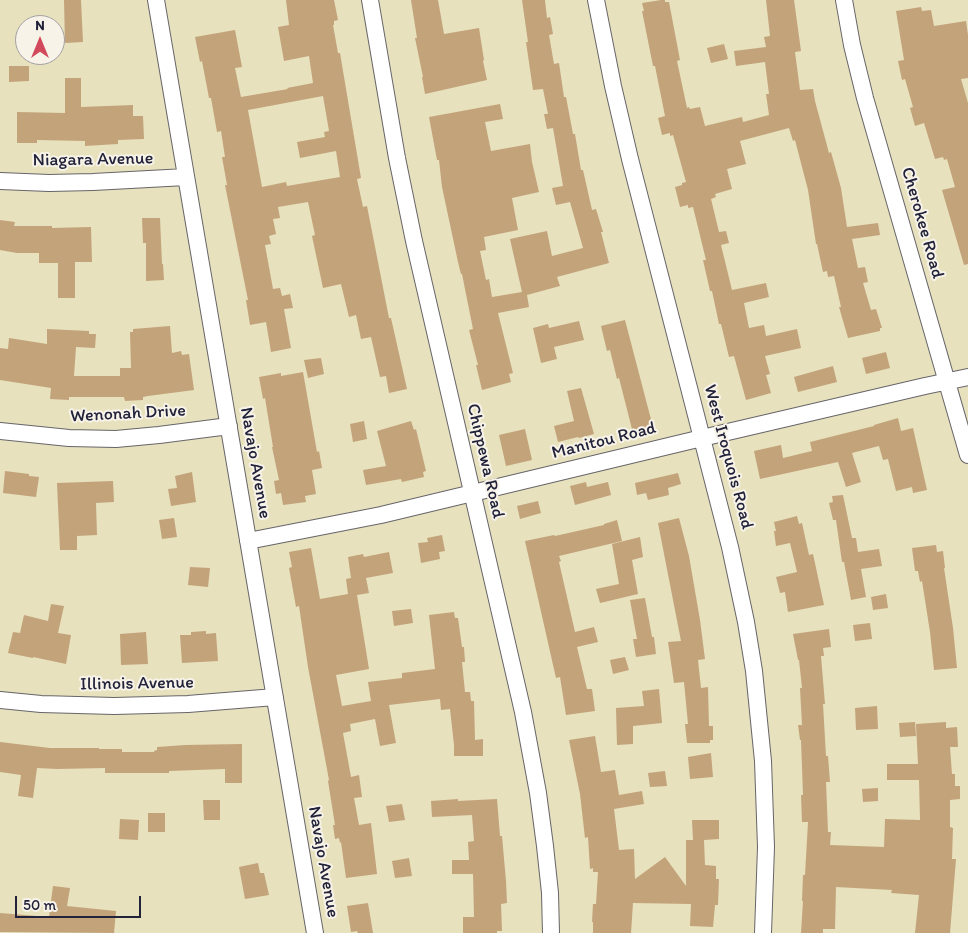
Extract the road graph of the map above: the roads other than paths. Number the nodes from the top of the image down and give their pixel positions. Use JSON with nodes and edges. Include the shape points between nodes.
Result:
{"nodes":[{"id":1,"x":156,"y":0,"type":"edge"},
{"id":2,"x":370,"y":0,"type":"edge"},
{"id":3,"x":596,"y":0,"type":"edge"},
{"id":4,"x":844,"y":0,"type":"edge"},
{"id":5,"x":186,"y":177,"type":"junction"},
{"id":6,"x":0,"y":181,"type":"edge"},
{"id":7,"x":968,"y":377,"type":"edge"},
{"id":8,"x":947,"y":381,"type":"junction"},
{"id":9,"x":229,"y":426,"type":"junction"},
{"id":10,"x":0,"y":431,"type":"edge"},
{"id":11,"x":702,"y":438,"type":"junction"},
{"id":12,"x":968,"y":456,"type":"edge"},
{"id":13,"x":472,"y":493,"type":"junction"},
{"id":14,"x":248,"y":541,"type":"junction"},
{"id":15,"x":275,"y":698,"type":"junction"},
{"id":16,"x":0,"y":700,"type":"edge"},
{"id":17,"x":315,"y":933,"type":"edge"},
{"id":18,"x":551,"y":933,"type":"edge"},
{"id":19,"x":763,"y":933,"type":"edge"}],
"edges":[{"from":1,"to":5,"type":"street","name":"Navajo Avenue"},
{"from":2,"to":13,"type":"street","name":"Chippewa Road","via":[[412,232]]},
{"from":3,"to":11,"type":"street","name":"West Iroquois Road","via":[[630,159]]},
{"from":4,"to":8,"type":"street","name":"Cherokee Road","via":[[865,98]]},
{"from":5,"to":6,"type":"street","name":"Niagara Avenue","via":[[94,182]]},
{"from":5,"to":9,"type":"street","name":"Navajo Avenue"},
{"from":7,"to":8,"type":"street","name":"Manitou Road"},
{"from":8,"to":11,"type":"street","name":"Manitou Road"},
{"from":8,"to":12,"type":"street","name":"Cherokee Road"},
{"from":9,"to":10,"type":"street","name":"Wenonah Drive","via":[[116,439]]},
{"from":9,"to":14,"type":"street","name":"Navajo Avenue"},
{"from":11,"to":13,"type":"street","name":"Manitou Road"},
{"from":11,"to":19,"type":"street","name":"West Iroquois Road","via":[[735,565],[754,671],[765,803]]},
{"from":13,"to":14,"type":"street","name":"Manitou Road"},
{"from":13,"to":18,"type":"street","name":"Chippewa Road","via":[[517,684],[538,793],[548,870]]},
{"from":14,"to":15,"type":"street","name":"Navajo Avenue"},
{"from":15,"to":16,"type":"street","name":"Illinois Avenue","via":[[114,706]]},
{"from":15,"to":17,"type":"street","name":"Navajo Avenue"}]}
